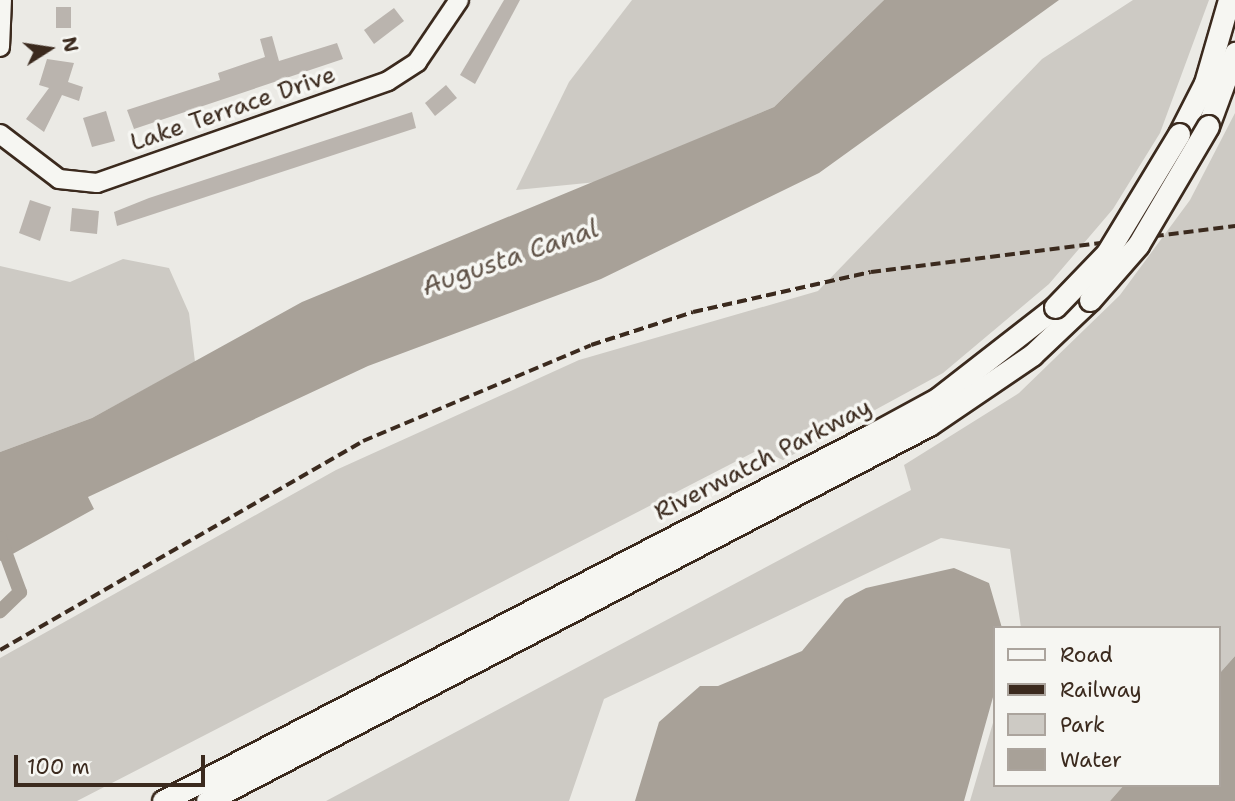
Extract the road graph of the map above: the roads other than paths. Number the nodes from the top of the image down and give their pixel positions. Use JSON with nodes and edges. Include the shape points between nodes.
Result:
{"nodes":[{"id":1,"x":2,"y":0,"type":"edge"},
{"id":2,"x":459,"y":0,"type":"edge"},
{"id":3,"x":1229,"y":0,"type":"edge"},
{"id":4,"x":0,"y":47,"type":"edge"},
{"id":5,"x":1235,"y":52,"type":"edge"},
{"id":6,"x":0,"y":134,"type":"edge"},
{"id":7,"x":163,"y":801,"type":"edge"},
{"id":8,"x":207,"y":801,"type":"edge"}],
"edges":[{"from":1,"to":4,"type":"street"},
{"from":2,"to":6,"type":"street","name":"Lake Terrace Drive","via":[[417,62],[388,81],[97,183],[59,179]]},
{"from":3,"to":7,"type":"main road","name":"Riverwatch Parkway","bridge":true,"via":[[1205,83],[1107,253],[1055,307],[937,399]]},
{"from":5,"to":8,"type":"main road","name":"Riverwatch Parkway","bridge":true,"via":[[1208,126],[1138,245],[1090,300],[1032,355],[929,425]]}]}
